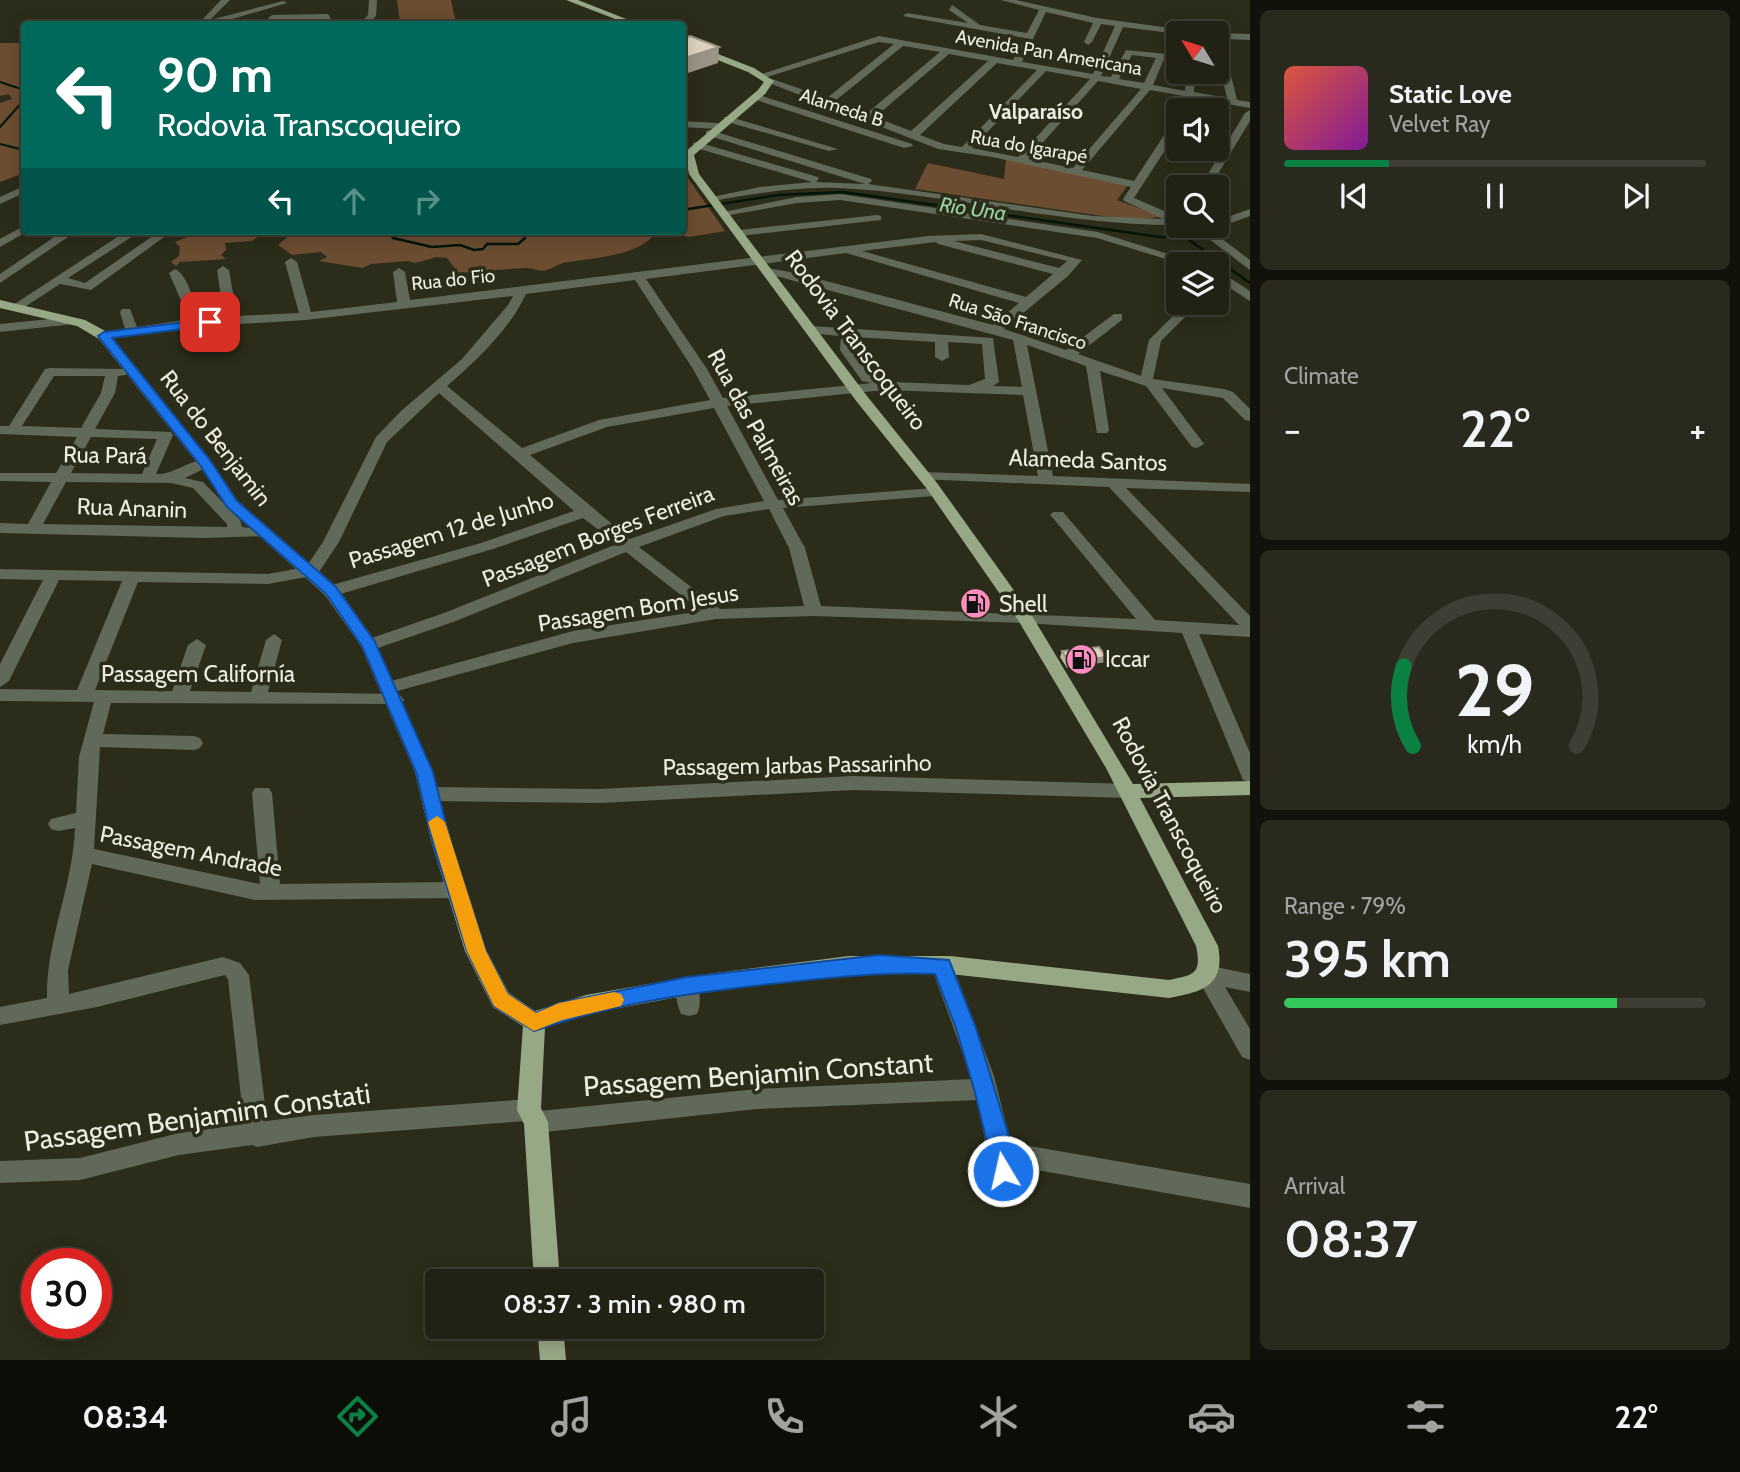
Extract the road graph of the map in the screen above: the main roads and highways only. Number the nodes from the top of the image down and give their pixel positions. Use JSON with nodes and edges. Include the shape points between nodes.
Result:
{"nodes":[{"id":1,"x":570,"y":0,"type":"edge"},
{"id":2,"x":627,"y":21,"type":"edge"},
{"id":3,"x":686,"y":46,"type":"edge"},
{"id":4,"x":0,"y":304,"type":"edge"},
{"id":5,"x":1250,"y":788,"type":"edge"},
{"id":6,"x":1129,"y":791,"type":"junction"},
{"id":7,"x":534,"y":1022,"type":"junction"},
{"id":8,"x":546,"y":1269,"type":"edge"},
{"id":9,"x":551,"y":1339,"type":"edge"},
{"id":10,"x":553,"y":1360,"type":"edge"}],
"edges":[{"from":1,"to":2,"type":"main road"},
{"from":3,"to":6,"type":"main road","name":"Rodovia Transcoqueiro","via":[[766,78],[756,97],[689,154],[694,174],[925,476],[1025,618]]},
{"from":4,"to":7,"type":"main road","name":"Rua do Benjamin","via":[[80,323],[104,336],[232,504],[331,591],[369,645],[425,772],[476,951],[501,1000]]},
{"from":5,"to":6,"type":"main road","name":"Passagem Jarbas Passarinho"},
{"from":6,"to":7,"type":"main road","name":"Rodovia Transcoqueiro","via":[[1200,928],[1210,961],[1196,984],[1170,989],[942,966],[867,964],[688,996],[559,1012]]},
{"from":7,"to":8,"type":"main road","via":[[532,1116]]},
{"from":9,"to":10,"type":"main road"}]}
